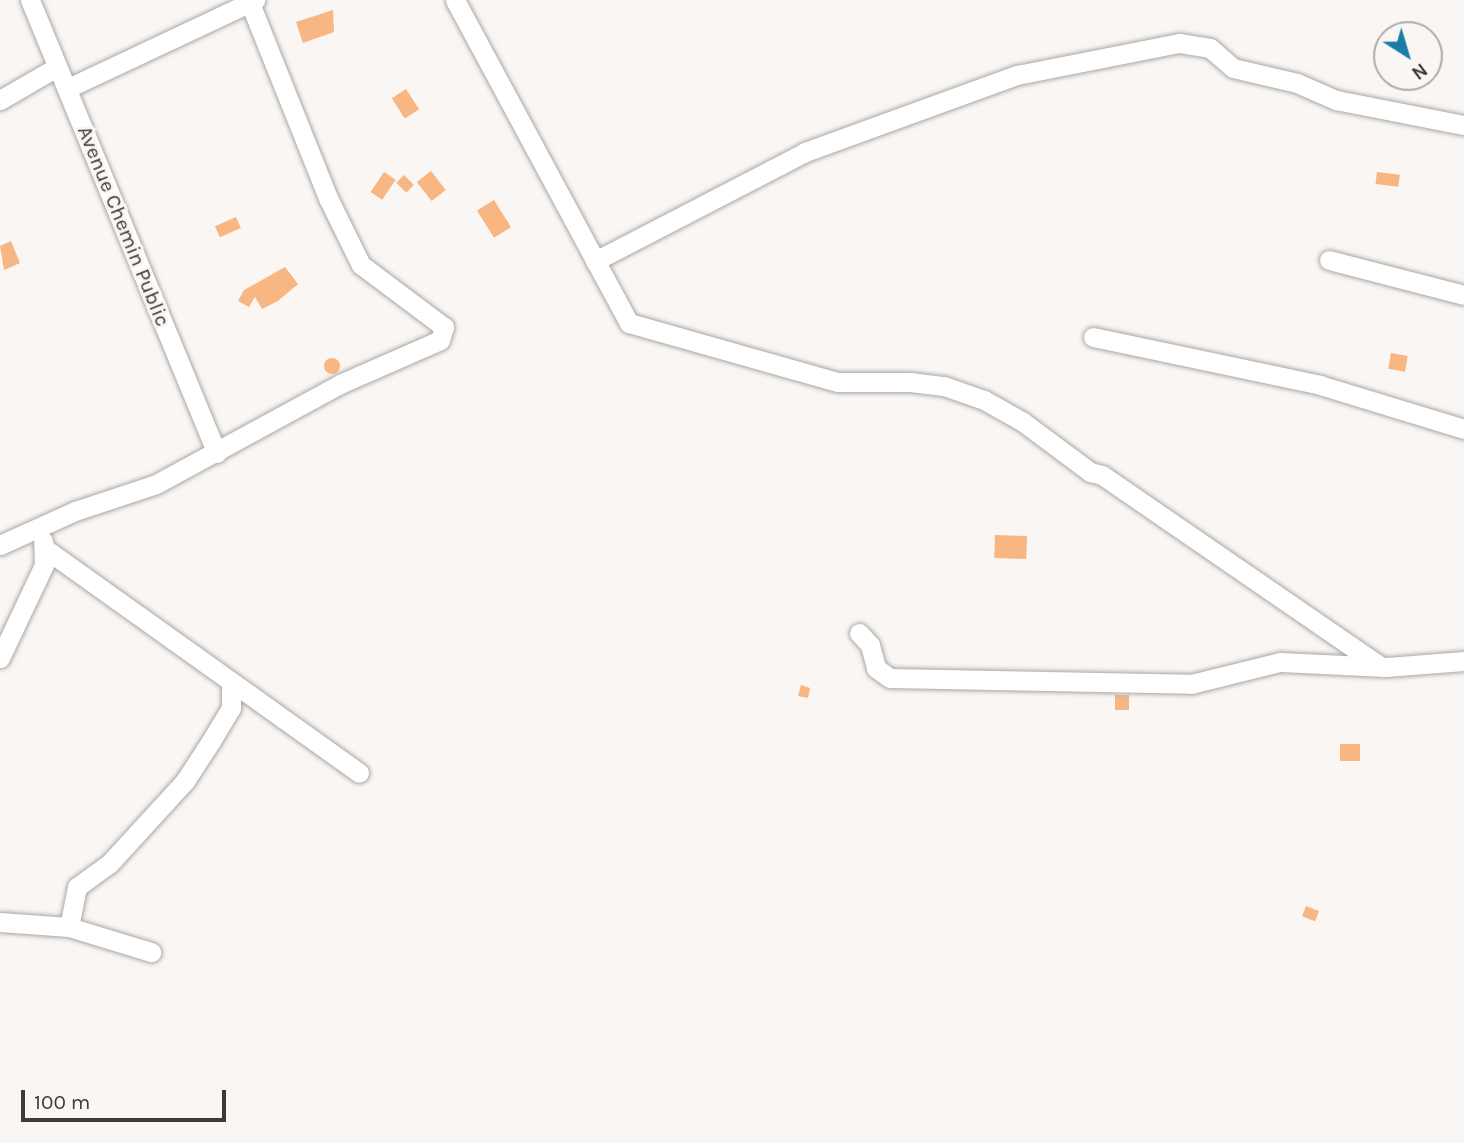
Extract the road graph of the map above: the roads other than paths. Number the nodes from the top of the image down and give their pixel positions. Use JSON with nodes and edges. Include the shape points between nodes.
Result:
{"nodes":[{"id":1,"x":30,"y":0,"type":"edge"},
{"id":2,"x":455,"y":0,"type":"edge"},
{"id":3,"x":251,"y":1,"type":"edge"},
{"id":4,"x":57,"y":67,"type":"junction"},
{"id":5,"x":68,"y":88,"type":"junction"},
{"id":6,"x":0,"y":100,"type":"edge"},
{"id":7,"x":1464,"y":125,"type":"edge"},
{"id":8,"x":1329,"y":260,"type":"dead end"},
{"id":9,"x":595,"y":261,"type":"junction"},
{"id":10,"x":1464,"y":295,"type":"edge"},
{"id":11,"x":1093,"y":337,"type":"dead end"},
{"id":12,"x":1464,"y":429,"type":"edge"},
{"id":13,"x":216,"y":453,"type":"junction"},
{"id":14,"x":42,"y":539,"type":"junction"},
{"id":15,"x":0,"y":545,"type":"edge"},
{"id":16,"x":859,"y":633,"type":"dead end"},
{"id":17,"x":0,"y":658,"type":"edge"},
{"id":18,"x":1464,"y":661,"type":"edge"},
{"id":19,"x":1381,"y":667,"type":"junction"},
{"id":20,"x":230,"y":683,"type":"junction"},
{"id":21,"x":359,"y":773,"type":"dead end"},
{"id":22,"x":0,"y":922,"type":"edge"},
{"id":23,"x":69,"y":926,"type":"junction"},
{"id":24,"x":150,"y":952,"type":"dead end"}],
"edges":[{"from":1,"to":4,"type":"street","name":"Avenue Chemin Public"},
{"from":2,"to":9,"type":"street"},
{"from":3,"to":5,"type":"street"},
{"from":3,"to":13,"type":"street","via":[[328,198],[361,265],[444,327],[440,340],[340,384]]},
{"from":4,"to":5,"type":"street","name":"Avenue Chemin Public"},
{"from":4,"to":6,"type":"street"},
{"from":5,"to":13,"type":"street","name":"Avenue Chemin Public"},
{"from":7,"to":9,"type":"street","via":[[1336,100],[1297,83],[1233,68],[1210,48],[1179,43],[1017,75],[805,152]]},
{"from":8,"to":10,"type":"street"},
{"from":9,"to":19,"type":"street","via":[[629,323],[838,382],[944,386],[984,400],[1023,422],[1090,472],[1102,475]]},
{"from":11,"to":12,"type":"street","via":[[1320,385]]},
{"from":13,"to":14,"type":"street","via":[[156,484],[75,510]]},
{"from":14,"to":15,"type":"street"},
{"from":14,"to":17,"type":"street","via":[[44,565]]},
{"from":14,"to":20,"type":"street"},
{"from":16,"to":19,"type":"street","via":[[870,645],[876,668],[890,678],[1191,684],[1279,662]]},
{"from":18,"to":19,"type":"street"},
{"from":20,"to":21,"type":"street"},
{"from":20,"to":23,"type":"street","via":[[231,708],[211,741],[185,780],[109,864],[76,887]]},
{"from":22,"to":23,"type":"street"},
{"from":23,"to":24,"type":"street"}]}
